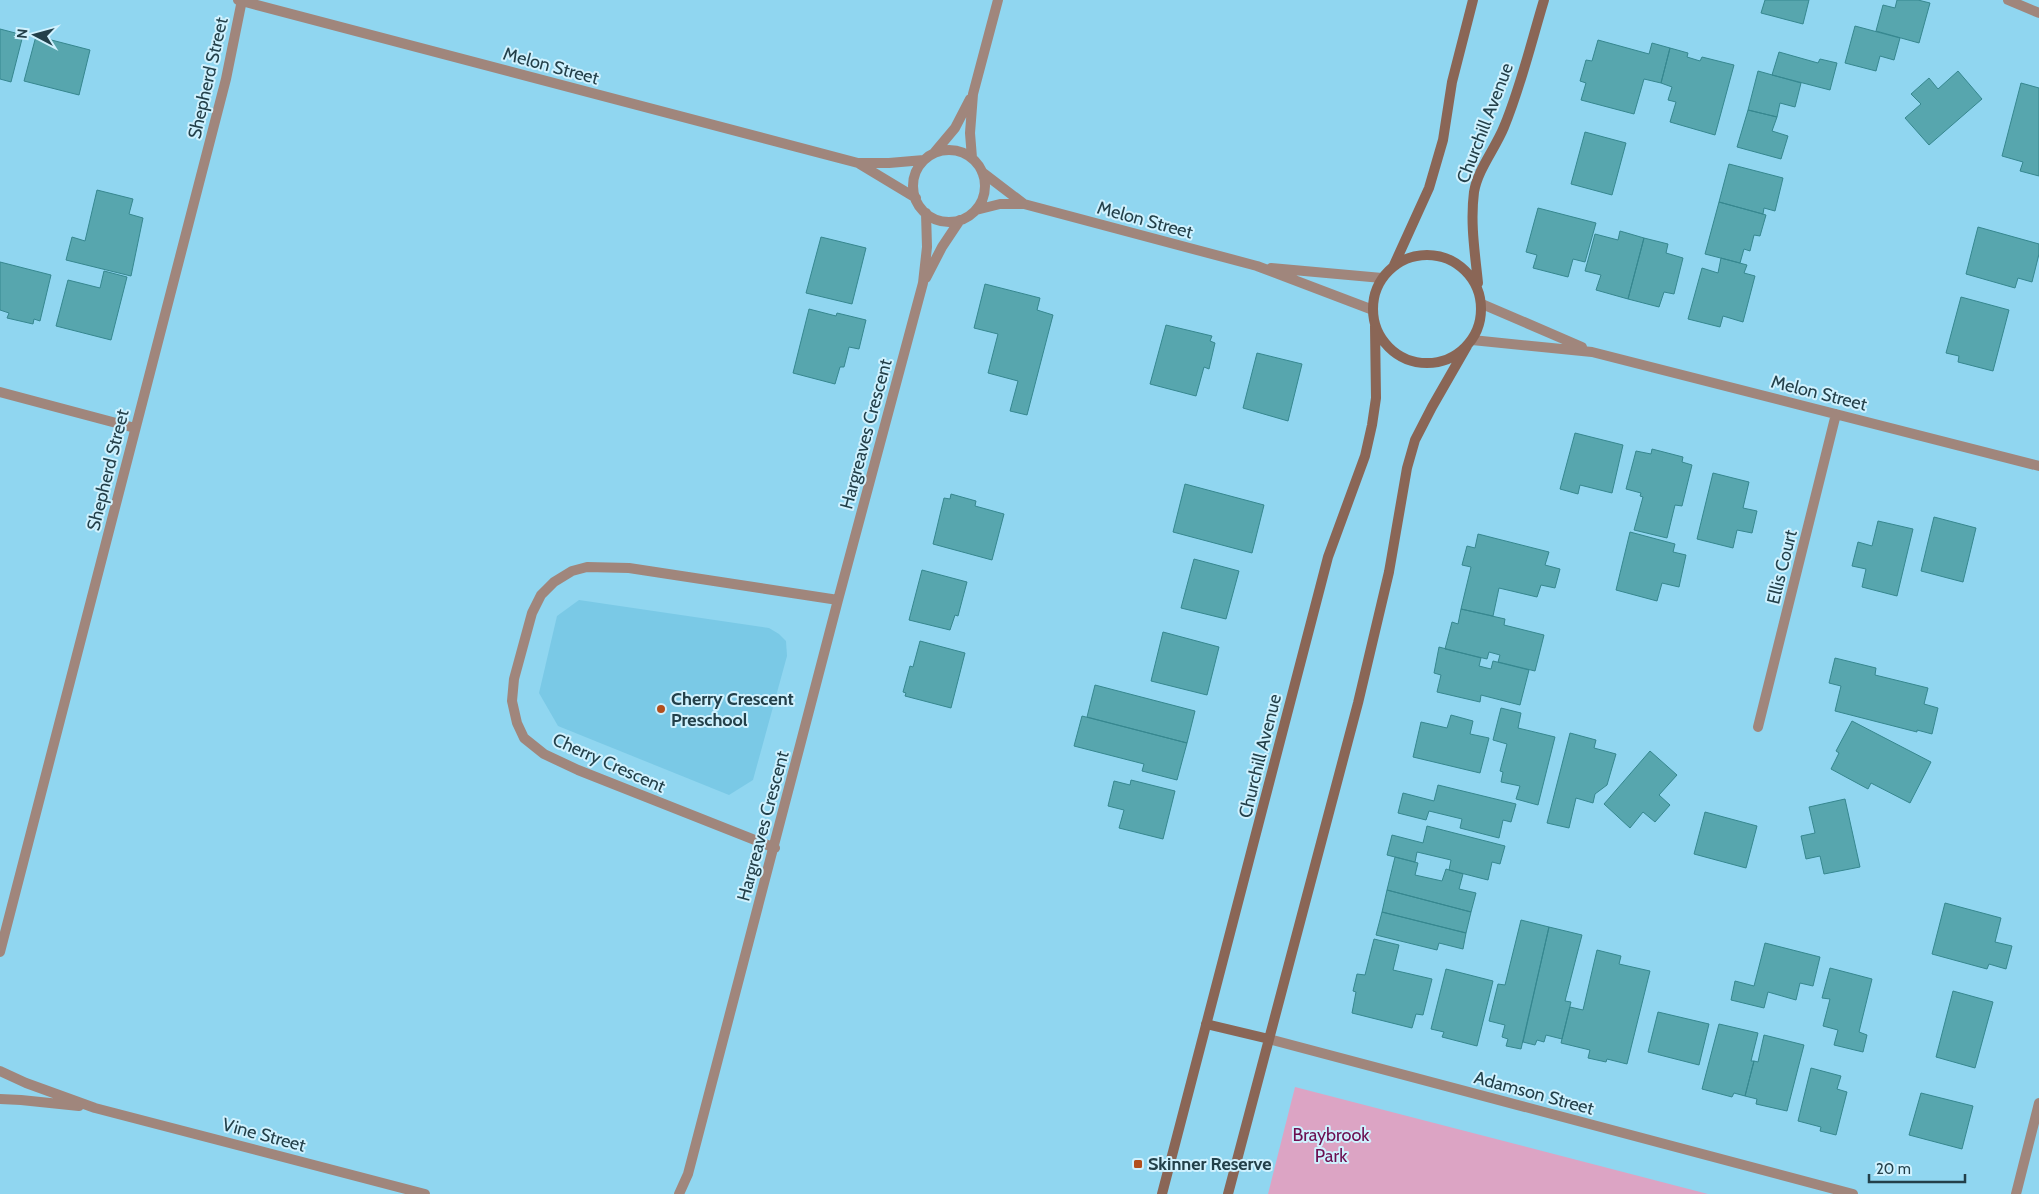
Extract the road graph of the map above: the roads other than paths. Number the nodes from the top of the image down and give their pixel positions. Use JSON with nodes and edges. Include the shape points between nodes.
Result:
{"nodes":[{"id":1,"x":240,"y":0,"type":"edge"},
{"id":2,"x":998,"y":0,"type":"edge"},
{"id":3,"x":1473,"y":0,"type":"edge"},
{"id":4,"x":1544,"y":0,"type":"edge"},
{"id":5,"x":2008,"y":0,"type":"edge"},
{"id":6,"x":2039,"y":12,"type":"edge"},
{"id":7,"x":973,"y":94,"type":"junction"},
{"id":8,"x":933,"y":153,"type":"junction"},
{"id":9,"x":972,"y":158,"type":"junction"},
{"id":10,"x":924,"y":160,"type":"junction"},
{"id":11,"x":858,"y":162,"type":"junction"},
{"id":12,"x":982,"y":172,"type":"junction"},
{"id":13,"x":916,"y":198,"type":"junction"},
{"id":14,"x":1024,"y":204,"type":"junction"},
{"id":15,"x":976,"y":210,"type":"junction"},
{"id":16,"x":926,"y":213,"type":"junction"},
{"id":17,"x":960,"y":220,"type":"junction"},
{"id":18,"x":1394,"y":265,"type":"junction"},
{"id":19,"x":1257,"y":266,"type":"junction"},
{"id":20,"x":1382,"y":278,"type":"junction"},
{"id":21,"x":924,"y":283,"type":"junction"},
{"id":22,"x":1478,"y":289,"type":"junction"},
{"id":23,"x":1482,"y":304,"type":"junction"},
{"id":24,"x":1373,"y":310,"type":"junction"},
{"id":25,"x":1375,"y":326,"type":"junction"},
{"id":26,"x":1470,"y":343,"type":"junction"},
{"id":27,"x":1592,"y":352,"type":"junction"},
{"id":28,"x":0,"y":392,"type":"edge"},
{"id":29,"x":1836,"y":414,"type":"junction"},
{"id":30,"x":135,"y":428,"type":"junction"},
{"id":31,"x":2039,"y":466,"type":"edge"},
{"id":32,"x":838,"y":600,"type":"junction"},
{"id":33,"x":1758,"y":727,"type":"dead end"},
{"id":34,"x":775,"y":848,"type":"junction"},
{"id":35,"x":1,"y":949,"type":"edge"},
{"id":36,"x":0,"y":961,"type":"edge"},
{"id":37,"x":1206,"y":1024,"type":"junction"},
{"id":38,"x":1268,"y":1040,"type":"junction"},
{"id":39,"x":0,"y":1071,"type":"edge"},
{"id":40,"x":0,"y":1099,"type":"edge"},
{"id":41,"x":2039,"y":1103,"type":"edge"},
{"id":42,"x":95,"y":1108,"type":"junction"},
{"id":43,"x":688,"y":1174,"type":"junction"},
{"id":44,"x":425,"y":1194,"type":"edge"},
{"id":45,"x":679,"y":1194,"type":"edge"},
{"id":46,"x":688,"y":1194,"type":"edge"},
{"id":47,"x":1162,"y":1194,"type":"edge"},
{"id":48,"x":1228,"y":1194,"type":"edge"},
{"id":49,"x":1853,"y":1194,"type":"edge"},
{"id":50,"x":2016,"y":1194,"type":"edge"}],
"edges":[{"from":1,"to":11,"type":"street","name":"Melon Street"},
{"from":1,"to":30,"type":"street","name":"Shepherd Street","via":[[226,79]]},
{"from":2,"to":7,"type":"street"},
{"from":3,"to":18,"type":"main road","name":"Churchill Avenue","via":[[1452,82],[1443,140],[1428,188]]},
{"from":4,"to":22,"type":"main road","name":"Churchill Avenue","via":[[1510,111],[1475,190],[1472,223]]},
{"from":5,"to":6,"type":"street"},
{"from":7,"to":8,"type":"street","via":[[955,128]]},
{"from":7,"to":9,"type":"street"},
{"from":8,"to":9,"type":"street","via":[[954,150]]},
{"from":8,"to":10,"type":"street"},
{"from":9,"to":12,"type":"street"},
{"from":10,"to":11,"type":"street","name":"Melon Street"},
{"from":10,"to":13,"type":"street","via":[[914,178]]},
{"from":11,"to":13,"type":"street","name":"Melon Street"},
{"from":12,"to":14,"type":"street","name":"Melon Street"},
{"from":12,"to":15,"type":"street","via":[[985,192]]},
{"from":13,"to":16,"type":"street"},
{"from":14,"to":15,"type":"street","name":"Melon Street","via":[[1000,204]]},
{"from":14,"to":19,"type":"street","name":"Melon Street"},
{"from":15,"to":17,"type":"street"},
{"from":16,"to":17,"type":"street","via":[[937,220]]},
{"from":16,"to":21,"type":"street","name":"Hargreaves Crescent"},
{"from":17,"to":21,"type":"street","name":"Hargreaves Crescent"},
{"from":18,"to":20,"type":"main road"},
{"from":18,"to":22,"type":"main road","via":[[1408,257],[1442,256],[1470,274]]},
{"from":19,"to":20,"type":"street","name":"Melon Street"},
{"from":19,"to":24,"type":"street","name":"Melon Street"},
{"from":20,"to":24,"type":"main road","via":[[1374,293]]},
{"from":21,"to":32,"type":"street","name":"Hargreaves Crescent"},
{"from":22,"to":23,"type":"main road"},
{"from":23,"to":26,"type":"main road","via":[[1480,323]]},
{"from":23,"to":27,"type":"street","name":"Melon Street"},
{"from":24,"to":25,"type":"main road"},
{"from":25,"to":26,"type":"main road","via":[[1384,343],[1398,355],[1416,363],[1452,358]]},
{"from":25,"to":37,"type":"main road","name":"Churchill Avenue","via":[[1376,398],[1365,456],[1328,557]]},
{"from":26,"to":27,"type":"street","name":"Melon Street"},
{"from":26,"to":38,"type":"main road","via":[[1415,440],[1389,572],[1360,694]]},
{"from":27,"to":29,"type":"street","name":"Melon Street"},
{"from":28,"to":30,"type":"street"},
{"from":29,"to":31,"type":"street","name":"Melon Street"},
{"from":29,"to":33,"type":"street","name":"Ellis Court"},
{"from":30,"to":35,"type":"street","name":"Shepherd Street"},
{"from":32,"to":34,"type":"street","name":"Hargreaves Crescent"},
{"from":32,"to":34,"type":"street","name":"Cherry Crescent","via":[[629,568],[587,567],[572,571],[541,595],[532,613],[514,679],[512,701],[517,723],[524,738],[544,754]]},
{"from":34,"to":43,"type":"street","name":"Hargreaves Crescent"},
{"from":35,"to":36,"type":"street","name":"Shepherd Street"},
{"from":37,"to":38,"type":"main road","name":"Adamson Street"},
{"from":37,"to":47,"type":"main road","name":"Churchill Avenue"},
{"from":38,"to":48,"type":"main road"},
{"from":38,"to":49,"type":"street","name":"Adamson Street"},
{"from":39,"to":42,"type":"street","name":"Vine Street"},
{"from":40,"to":42,"type":"street","name":"Vine Street"},
{"from":41,"to":50,"type":"street"},
{"from":42,"to":44,"type":"street","name":"Vine Street"},
{"from":43,"to":45,"type":"street","name":"Hargreaves Crescent"},
{"from":43,"to":46,"type":"street","name":"Hargreaves Crescent"}]}
